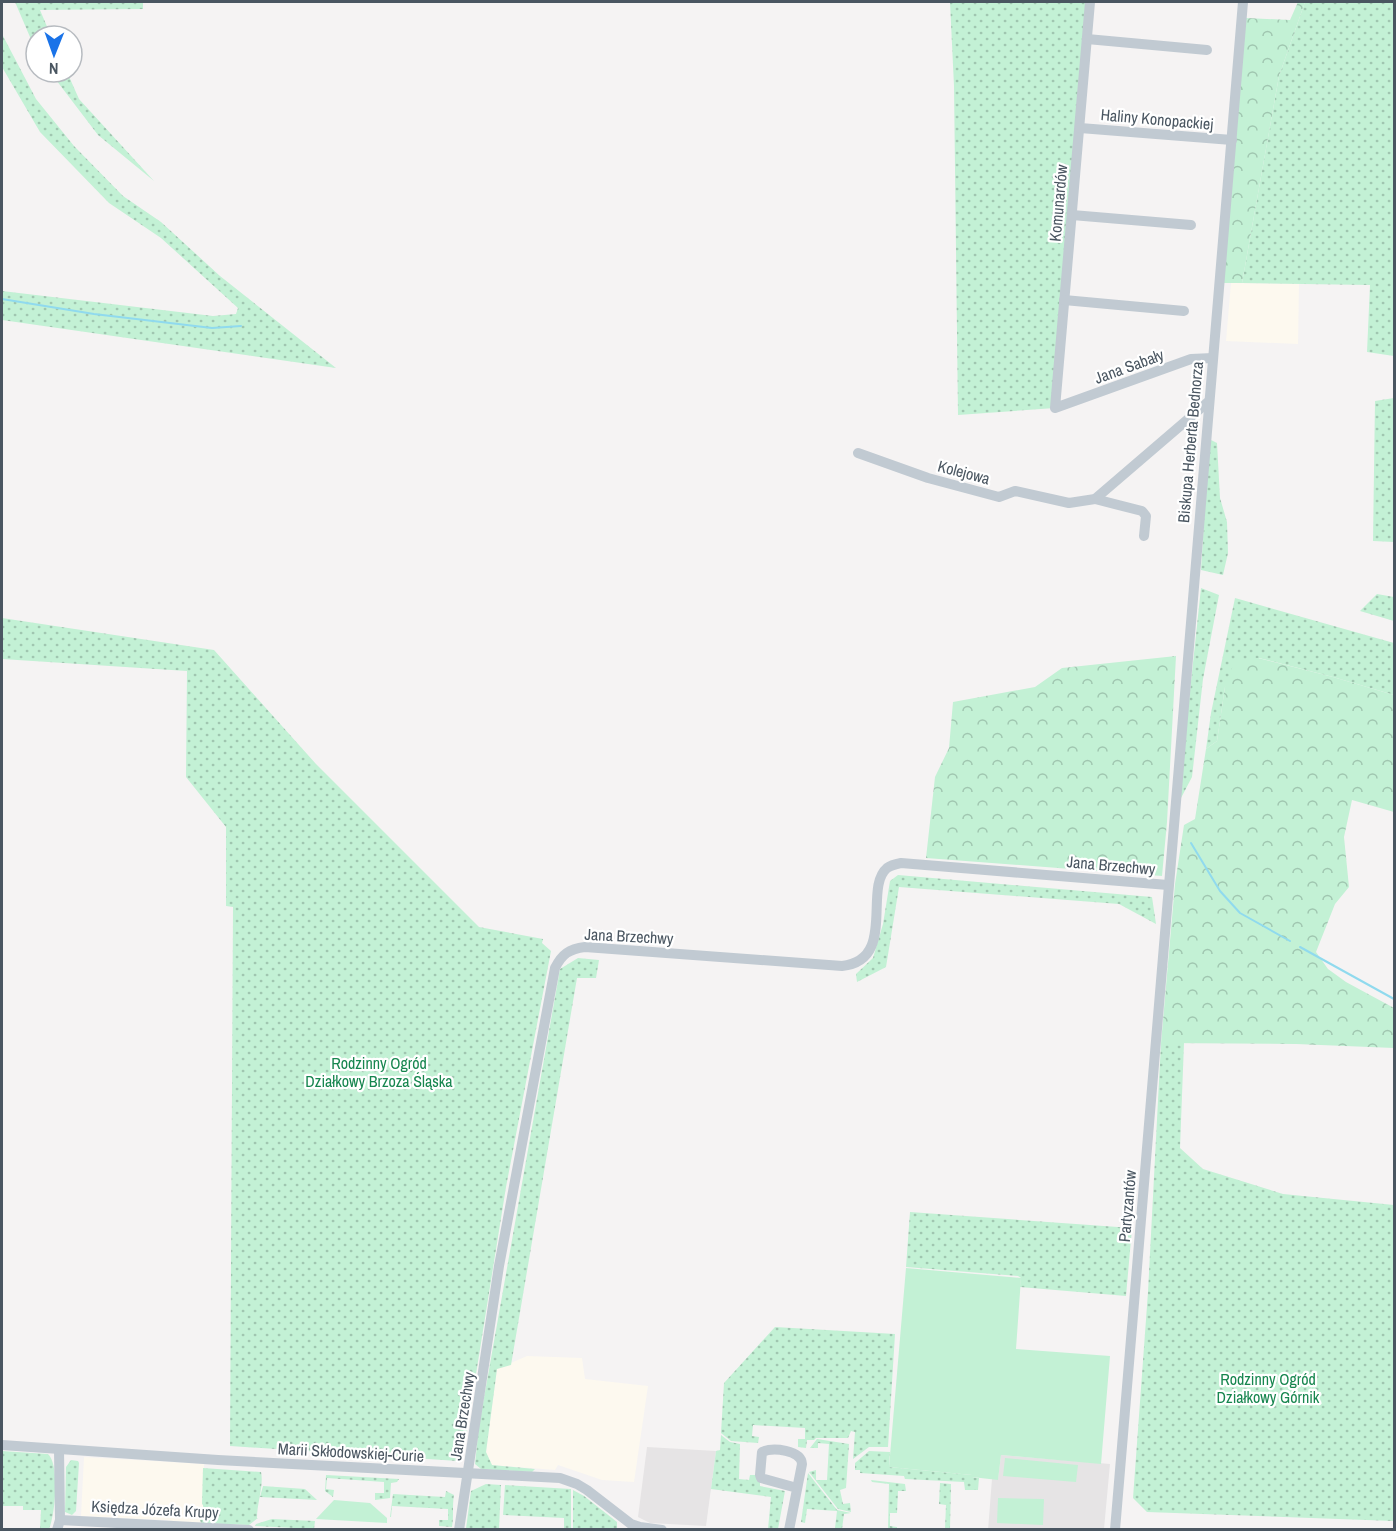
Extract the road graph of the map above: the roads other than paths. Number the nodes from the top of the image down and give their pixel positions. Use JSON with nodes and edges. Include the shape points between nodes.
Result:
{"nodes":[{"id":1,"x":1090,"y":2,"type":"edge"},
{"id":2,"x":1243,"y":2,"type":"edge"},
{"id":3,"x":1087,"y":39,"type":"junction"},
{"id":4,"x":1207,"y":50,"type":"dead end"},
{"id":5,"x":1080,"y":128,"type":"junction"},
{"id":6,"x":1232,"y":140,"type":"junction"},
{"id":7,"x":1072,"y":215,"type":"junction"},
{"id":8,"x":1191,"y":225,"type":"dead end"},
{"id":9,"x":1065,"y":300,"type":"junction"},
{"id":10,"x":1184,"y":311,"type":"dead end"},
{"id":11,"x":1213,"y":358,"type":"junction"},
{"id":12,"x":1208,"y":402,"type":"junction"},
{"id":13,"x":1055,"y":408,"type":"joint"},
{"id":14,"x":858,"y":453,"type":"dead end"},
{"id":15,"x":1095,"y":499,"type":"junction"},
{"id":16,"x":1144,"y":536,"type":"dead end"},
{"id":17,"x":1168,"y":885,"type":"junction"},
{"id":18,"x":2,"y":1445,"type":"edge"},
{"id":19,"x":59,"y":1450,"type":"junction"},
{"id":20,"x":468,"y":1473,"type":"junction"},
{"id":21,"x":797,"y":1488,"type":"junction"},
{"id":22,"x":58,"y":1525,"type":"edge"},
{"id":23,"x":249,"y":1530,"type":"edge"},
{"id":24,"x":459,"y":1530,"type":"edge"},
{"id":25,"x":662,"y":1530,"type":"edge"},
{"id":26,"x":789,"y":1530,"type":"edge"},
{"id":27,"x":1115,"y":1530,"type":"edge"}],
"edges":[{"from":1,"to":3,"type":"street","name":"Komunardów"},
{"from":2,"to":6,"type":"street","name":"Biskupa Herberta Bednorza"},
{"from":3,"to":4,"type":"street"},
{"from":3,"to":5,"type":"street","name":"Komunardów"},
{"from":5,"to":6,"type":"street","name":"Haliny Konopackiej"},
{"from":5,"to":7,"type":"street","name":"Komunardów"},
{"from":6,"to":11,"type":"street","name":"Biskupa Herberta Bednorza"},
{"from":7,"to":8,"type":"street"},
{"from":7,"to":9,"type":"street","name":"Komunardów"},
{"from":9,"to":10,"type":"street"},
{"from":9,"to":13,"type":"street","name":"Komunardów"},
{"from":11,"to":12,"type":"street","name":"Biskupa Herberta Bednorza"},
{"from":11,"to":13,"type":"street","name":"Jana Sabały","via":[[1191,359]]},
{"from":12,"to":15,"type":"street"},
{"from":12,"to":17,"type":"street","name":"Biskupa Herberta Bednorza"},
{"from":14,"to":15,"type":"street","name":"Kolejowa","via":[[928,478],[999,497],[1015,491],[1069,503]]},
{"from":15,"to":16,"type":"street","via":[[1142,511],[1146,516]]},
{"from":17,"to":20,"type":"street","name":"Jana Brzechwy","via":[[901,863],[888,866],[882,875],[872,945],[865,958],[853,965],[585,947],[566,952],[559,959],[551,985],[503,1245]]},
{"from":17,"to":27,"type":"street","name":"Partyzantów"},
{"from":18,"to":19,"type":"street","name":"Marii Skłodowskiej-Curie"},
{"from":19,"to":20,"type":"street","name":"Marii Skłodowskiej-Curie"},
{"from":19,"to":22,"type":"street"},
{"from":20,"to":24,"type":"street","name":"Jana Brzechwy"},
{"from":20,"to":25,"type":"street","name":"Marii Skłodowskiej-Curie","via":[[560,1478],[587,1490],[631,1524]]},
{"from":21,"to":21,"type":"street","via":[[800,1456],[762,1452],[761,1478]]},
{"from":21,"to":26,"type":"street"},
{"from":22,"to":23,"type":"street","name":"Księdza Józefa Krupy"}]}
